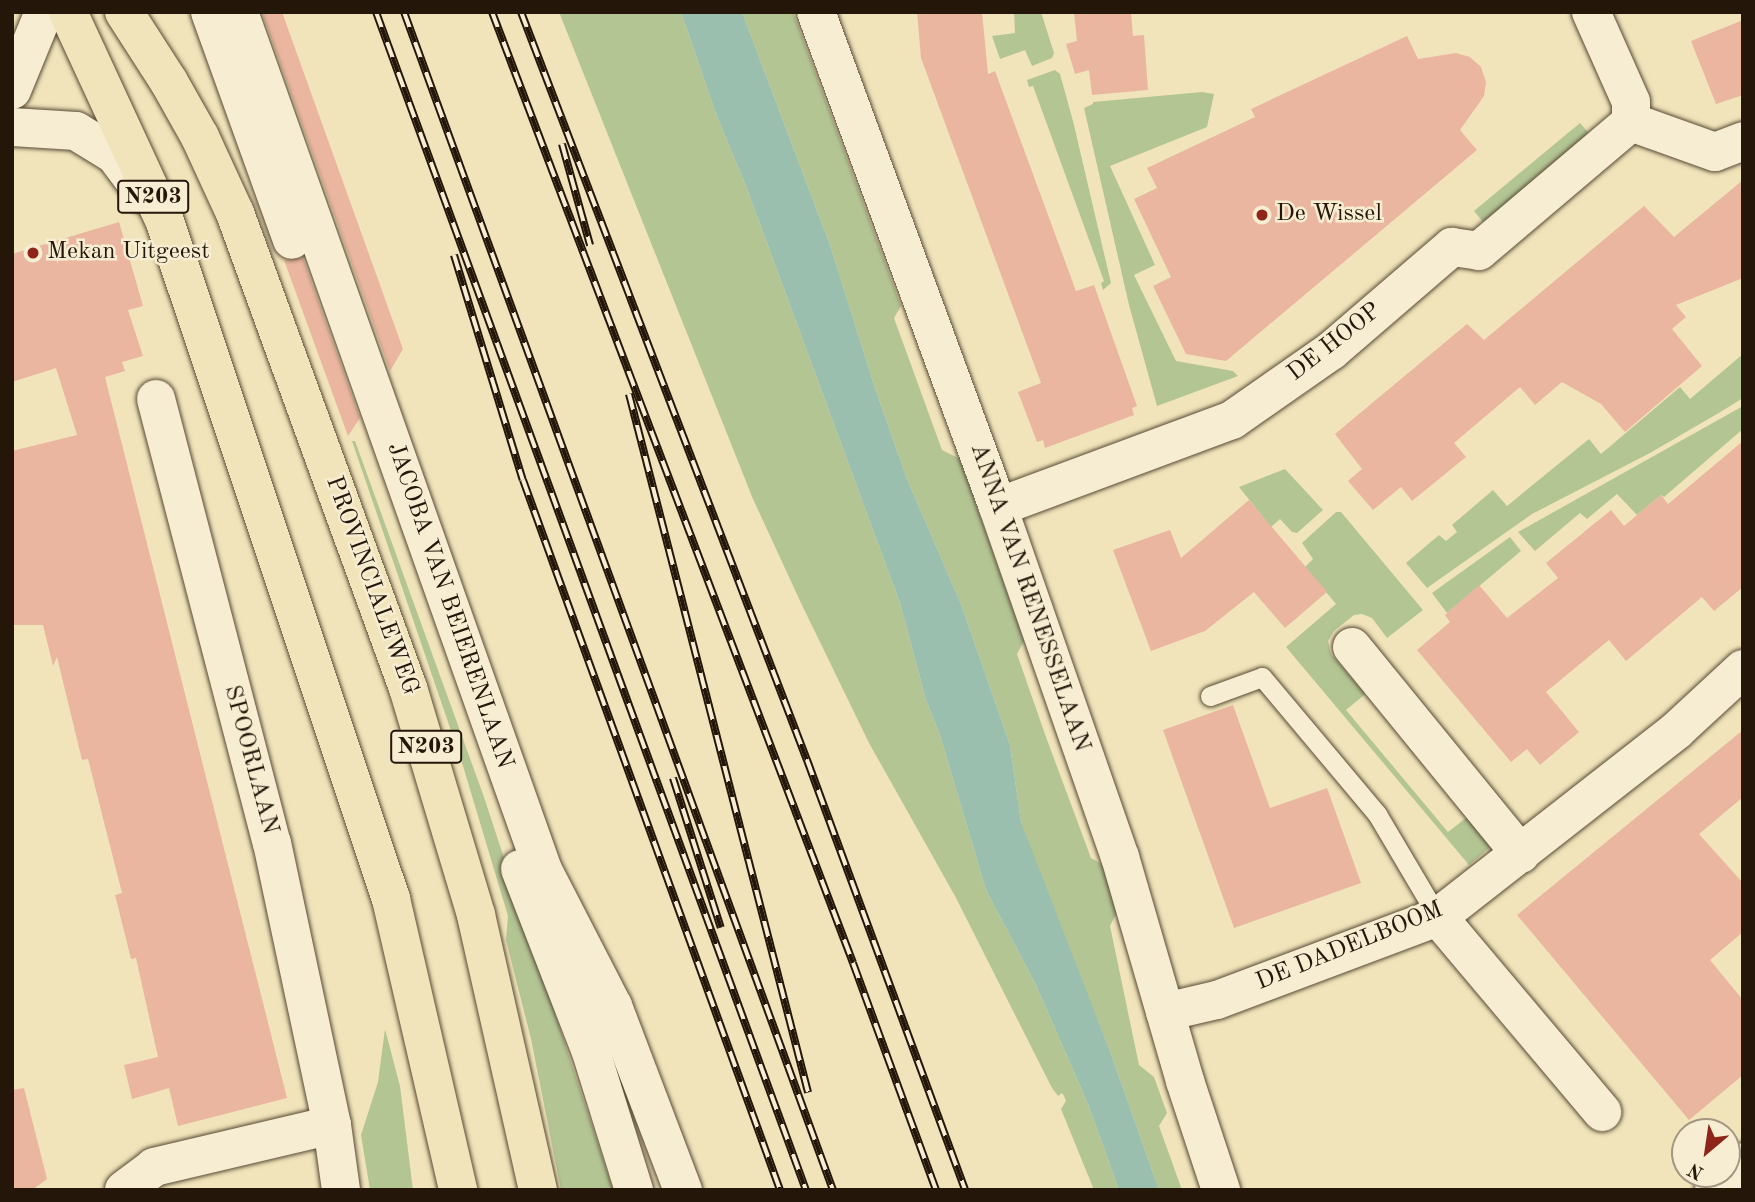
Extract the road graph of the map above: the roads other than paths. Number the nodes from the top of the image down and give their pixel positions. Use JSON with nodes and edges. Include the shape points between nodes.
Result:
{"nodes":[{"id":1,"x":44,"y":12,"type":"edge"},
{"id":2,"x":68,"y":12,"type":"edge"},
{"id":3,"x":124,"y":12,"type":"edge"},
{"id":4,"x":210,"y":12,"type":"edge"},
{"id":5,"x":239,"y":12,"type":"edge"},
{"id":6,"x":816,"y":12,"type":"edge"},
{"id":7,"x":1591,"y":12,"type":"edge"},
{"id":8,"x":15,"y":75,"type":"edge"},
{"id":9,"x":1631,"y":122,"type":"junction"},
{"id":10,"x":12,"y":127,"type":"edge"},
{"id":11,"x":52,"y":128,"type":"junction"},
{"id":12,"x":1743,"y":141,"type":"edge"},
{"id":13,"x":165,"y":222,"type":"junction"},
{"id":14,"x":156,"y":398,"type":"dead end"},
{"id":15,"x":998,"y":507,"type":"junction"},
{"id":16,"x":1352,"y":647,"type":"dead end"},
{"id":17,"x":1743,"y":669,"type":"edge"},
{"id":18,"x":1210,"y":696,"type":"dead end"},
{"id":19,"x":1521,"y":854,"type":"junction"},
{"id":20,"x":1438,"y":917,"type":"junction"},
{"id":21,"x":1165,"y":1012,"type":"junction"},
{"id":22,"x":1602,"y":1112,"type":"dead end"},
{"id":23,"x":332,"y":1125,"type":"junction"},
{"id":24,"x":1743,"y":1162,"type":"edge"},
{"id":25,"x":124,"y":1190,"type":"edge"},
{"id":26,"x":341,"y":1190,"type":"edge"},
{"id":27,"x":458,"y":1190,"type":"edge"},
{"id":28,"x":538,"y":1190,"type":"edge"},
{"id":29,"x":634,"y":1190,"type":"edge"},
{"id":30,"x":683,"y":1190,"type":"edge"},
{"id":31,"x":1221,"y":1190,"type":"edge"},
{"id":32,"x":1714,"y":1190,"type":"edge"}],
"edges":[{"from":1,"to":8,"type":"street"},
{"from":2,"to":13,"type":"main road","number":"N203"},
{"from":3,"to":28,"type":"main road","name":"PROVINCIALEWEG","number":"N203","via":[[200,137],[235,213],[408,688],[476,915]]},
{"from":4,"to":29,"type":"street","name":"JACOBA VAN BEIERENLAAN","via":[[542,931],[591,1052]]},
{"from":5,"to":30,"type":"street","name":"JACOBA VAN BEIERENLAAN","via":[[543,870],[613,1006]]},
{"from":6,"to":15,"type":"street","name":"ANNA VAN RENESSELAAN"},
{"from":7,"to":9,"type":"street","via":[[1631,102]]},
{"from":8,"to":11,"type":"street"},
{"from":9,"to":12,"type":"street","via":[[1715,152]]},
{"from":9,"to":15,"type":"street","name":"DE HOOP","via":[[1479,251],[1452,247],[1331,351],[1232,420]]},
{"from":10,"to":11,"type":"street"},
{"from":11,"to":13,"type":"street","via":[[76,131],[115,155]]},
{"from":13,"to":27,"type":"main road","number":"N203","via":[[391,899]]},
{"from":14,"to":23,"type":"street","name":"SPOORLAAN","via":[[272,843]]},
{"from":15,"to":21,"type":"street","name":"ANNA VAN RENESSELAAN","via":[[1121,857]]},
{"from":16,"to":19,"type":"street"},
{"from":17,"to":19,"type":"street","name":"DE DADELBOOM","via":[[1677,730]]},
{"from":18,"to":20,"type":"lane","via":[[1262,677],[1377,814]]},
{"from":19,"to":20,"type":"street","name":"DE DADELBOOM"},
{"from":20,"to":21,"type":"street","name":"DE DADELBOOM","via":[[1217,1000]]},
{"from":20,"to":22,"type":"street"},
{"from":21,"to":31,"type":"street","name":"ANNA VAN RENESSELAAN"},
{"from":23,"to":25,"type":"street","via":[[154,1167]]},
{"from":23,"to":26,"type":"street","name":"SPOORLAAN"},
{"from":24,"to":32,"type":"street"}]}
